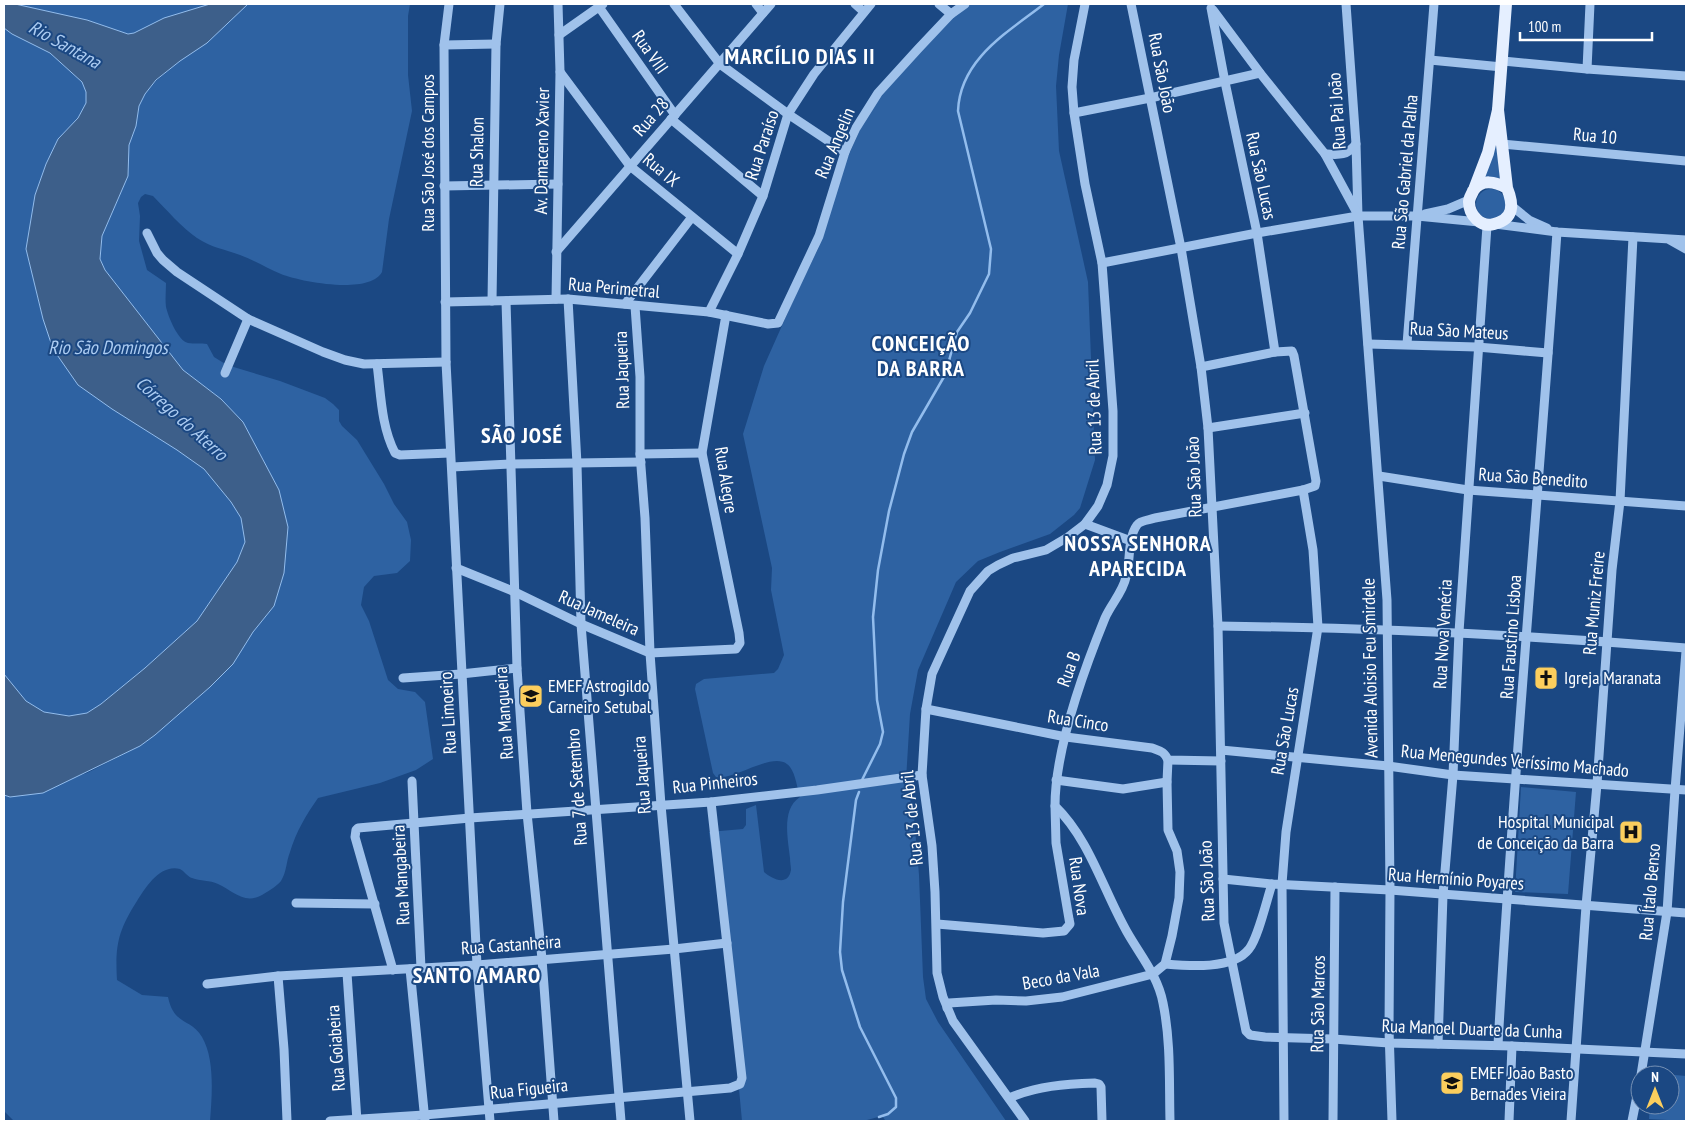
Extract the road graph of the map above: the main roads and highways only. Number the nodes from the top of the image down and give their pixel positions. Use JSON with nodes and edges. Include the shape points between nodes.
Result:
{"nodes":[{"id":1,"x":1506,"y":4,"type":"edge"},
{"id":2,"x":1498,"y":110,"type":"junction"},
{"id":3,"x":1476,"y":187,"type":"junction"},
{"id":4,"x":1507,"y":188,"type":"junction"}],
"edges":[{"from":1,"to":2,"type":"main road"},
{"from":2,"to":3,"type":"main road"},
{"from":2,"to":4,"type":"main road"},
{"from":3,"to":4,"type":"main road","via":[[1492,182]]},
{"from":3,"to":4,"type":"main road","via":[[1468,200],[1472,212],[1487,224],[1506,218],[1512,207]]}]}
